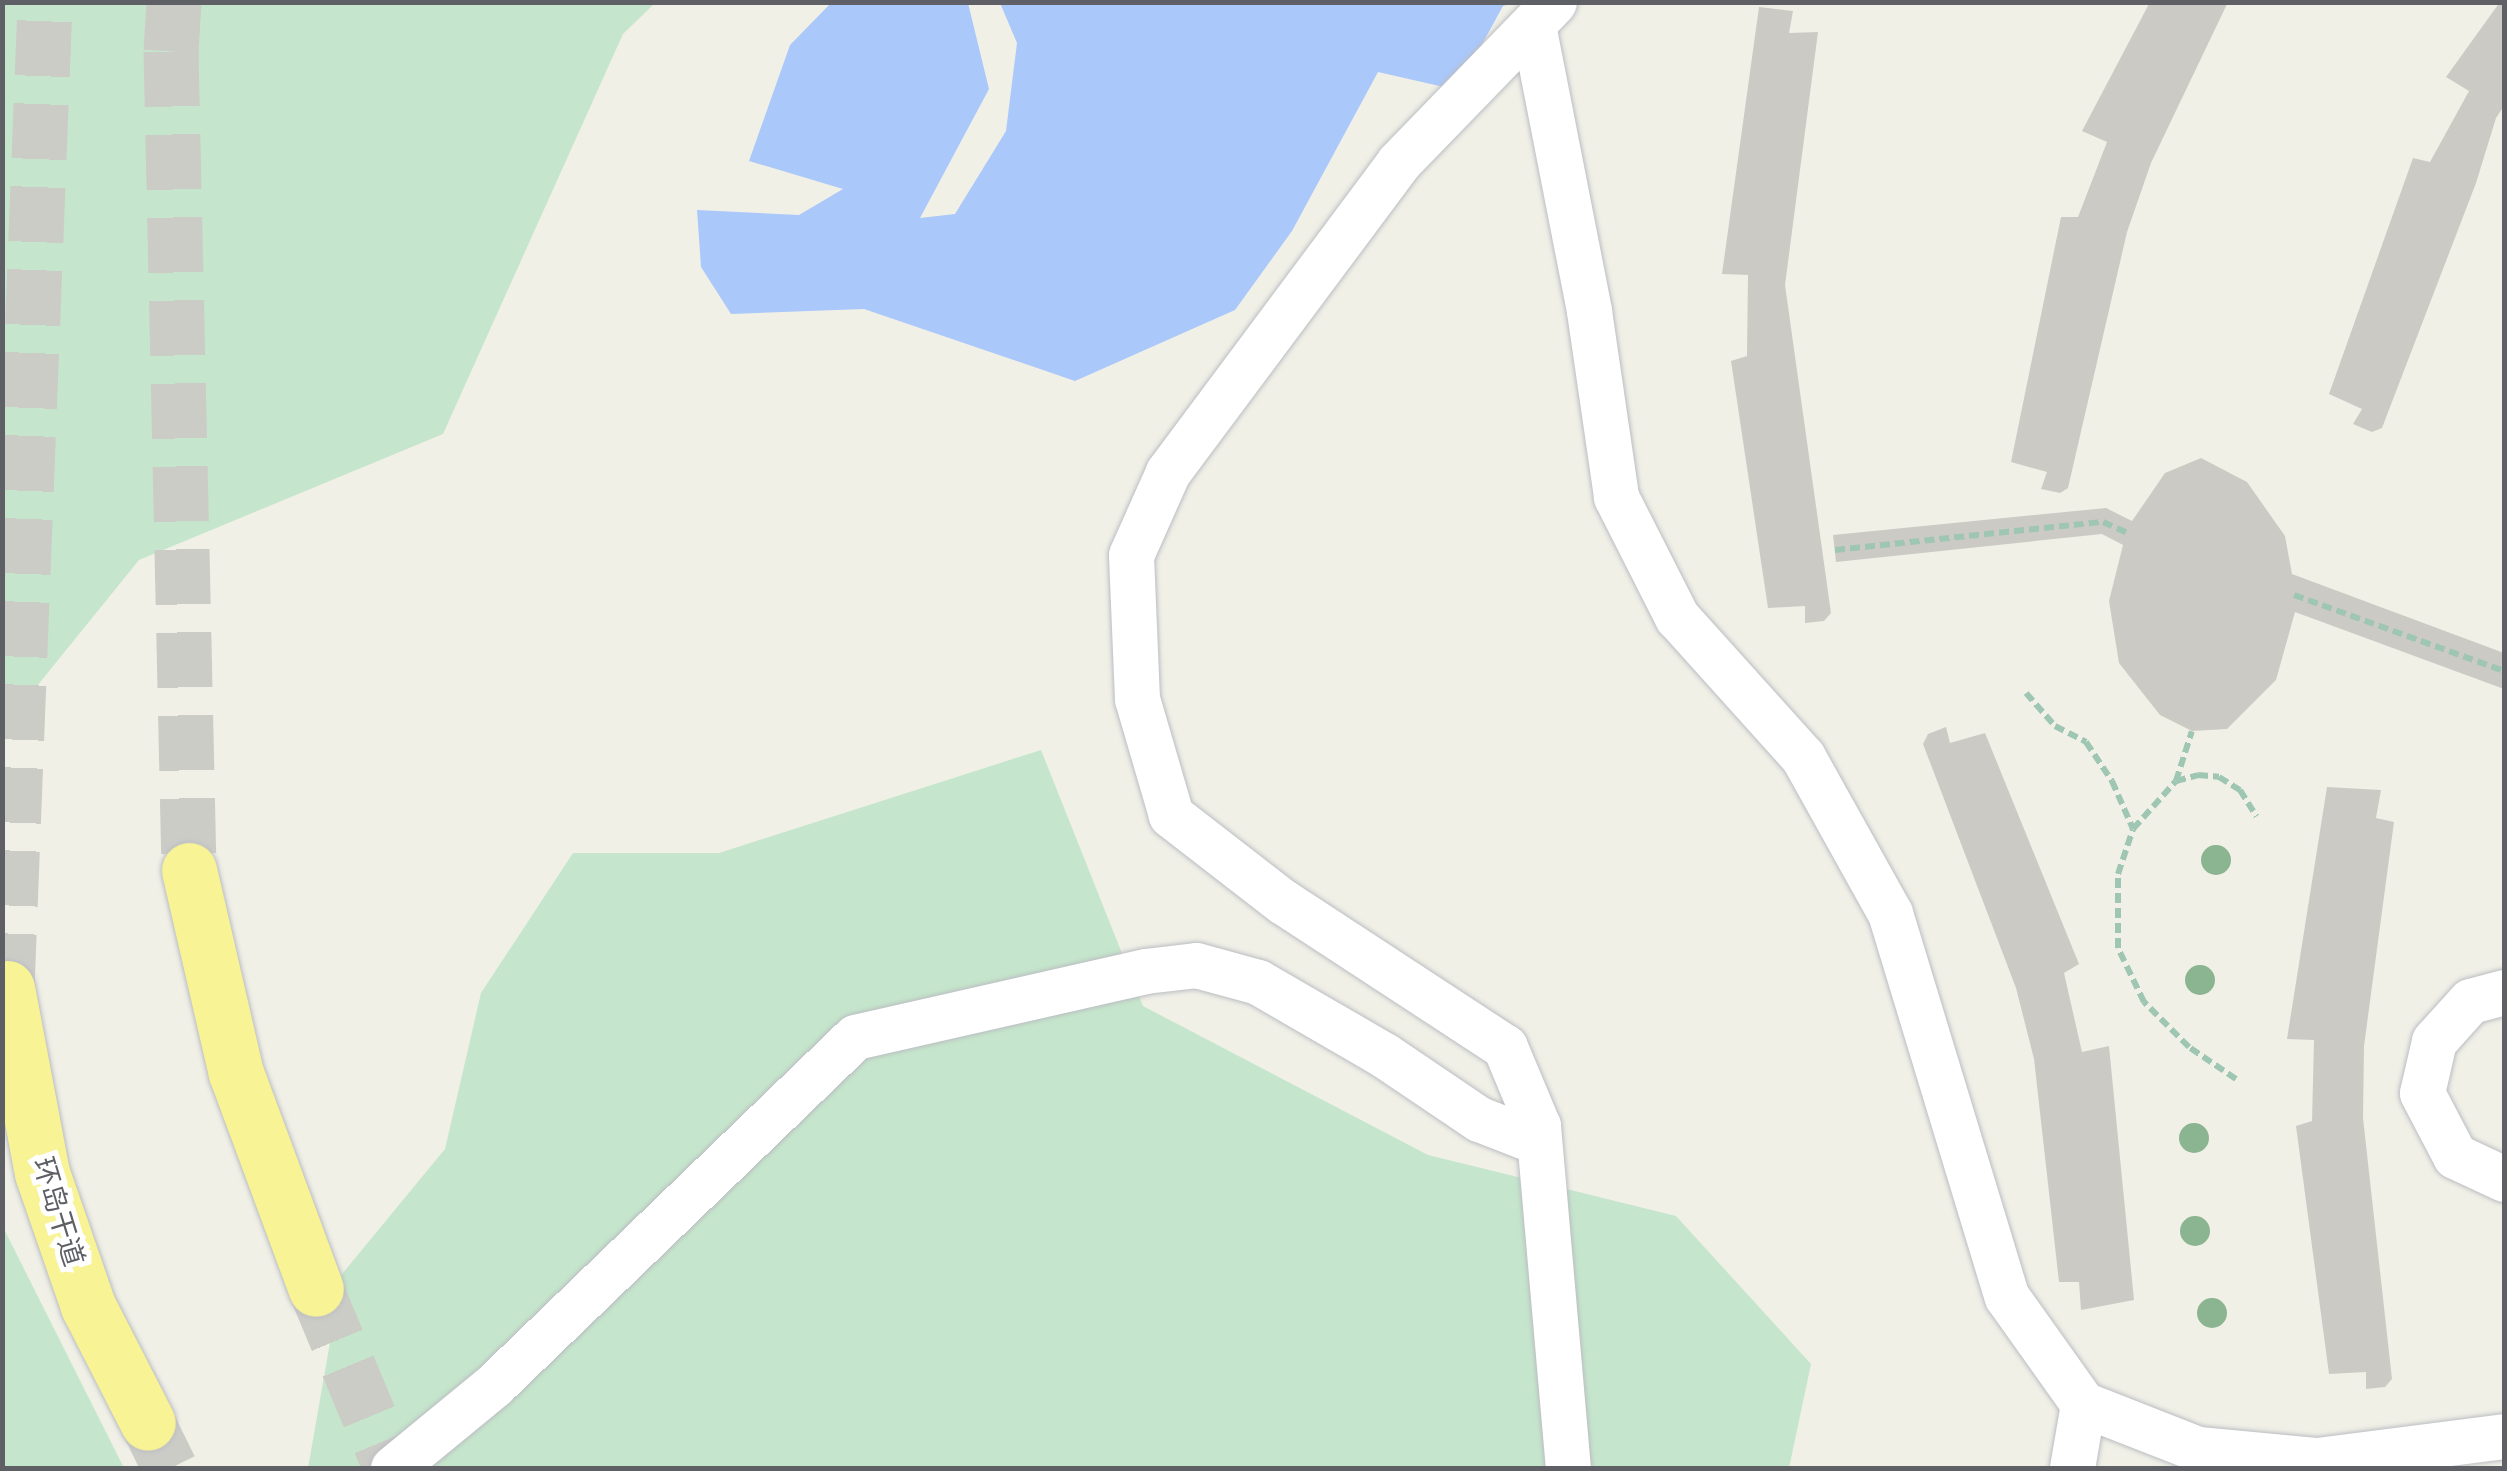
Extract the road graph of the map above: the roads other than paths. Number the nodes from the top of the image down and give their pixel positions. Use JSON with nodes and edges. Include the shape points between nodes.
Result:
{"nodes":[{"id":1,"x":1543,"y":14,"type":"edge"},
{"id":2,"x":189,"y":870,"type":"tunnel mouth"},
{"id":3,"x":7,"y":988,"type":"dead end"},
{"id":4,"x":2504,"y":992,"type":"edge"},
{"id":5,"x":1538,"y":1126,"type":"junction"},
{"id":6,"x":2504,"y":1179,"type":"edge"},
{"id":7,"x":316,"y":1289,"type":"tunnel mouth"},
{"id":8,"x":2083,"y":1404,"type":"junction"},
{"id":9,"x":148,"y":1423,"type":"tunnel mouth"},
{"id":10,"x":2504,"y":1436,"type":"edge"},
{"id":11,"x":2250,"y":1461,"type":"edge"},
{"id":12,"x":393,"y":1468,"type":"edge"},
{"id":13,"x":1568,"y":1468,"type":"edge"},
{"id":14,"x":2072,"y":1468,"type":"edge"}],
"edges":[{"from":1,"to":5,"type":"street","via":[[1398,163],[1168,472],[1131,555],[1137,700],[1171,815],[1282,902],[1505,1047]]},
{"from":1,"to":8,"type":"street","via":[[1616,497],[1677,617],[1803,756],[1890,913],[2007,1297]]},
{"from":2,"to":7,"type":"highway","via":[[236,1073]]},
{"from":3,"to":9,"type":"highway","name":"环岛干道","via":[[42,1173],[88,1306]]},
{"from":4,"to":6,"type":"street","via":[[2470,1001],[2434,1041],[2422,1094],[2454,1156]]},
{"from":5,"to":12,"type":"street","via":[[1523,1136],[1480,1119],[1258,982],[1196,965],[855,1038],[494,1385]]},
{"from":5,"to":13,"type":"street"},
{"from":8,"to":11,"type":"street","via":[[2198,1449]]},
{"from":8,"to":14,"type":"street"},
{"from":10,"to":11,"type":"street","via":[[2317,1460]]}]}
